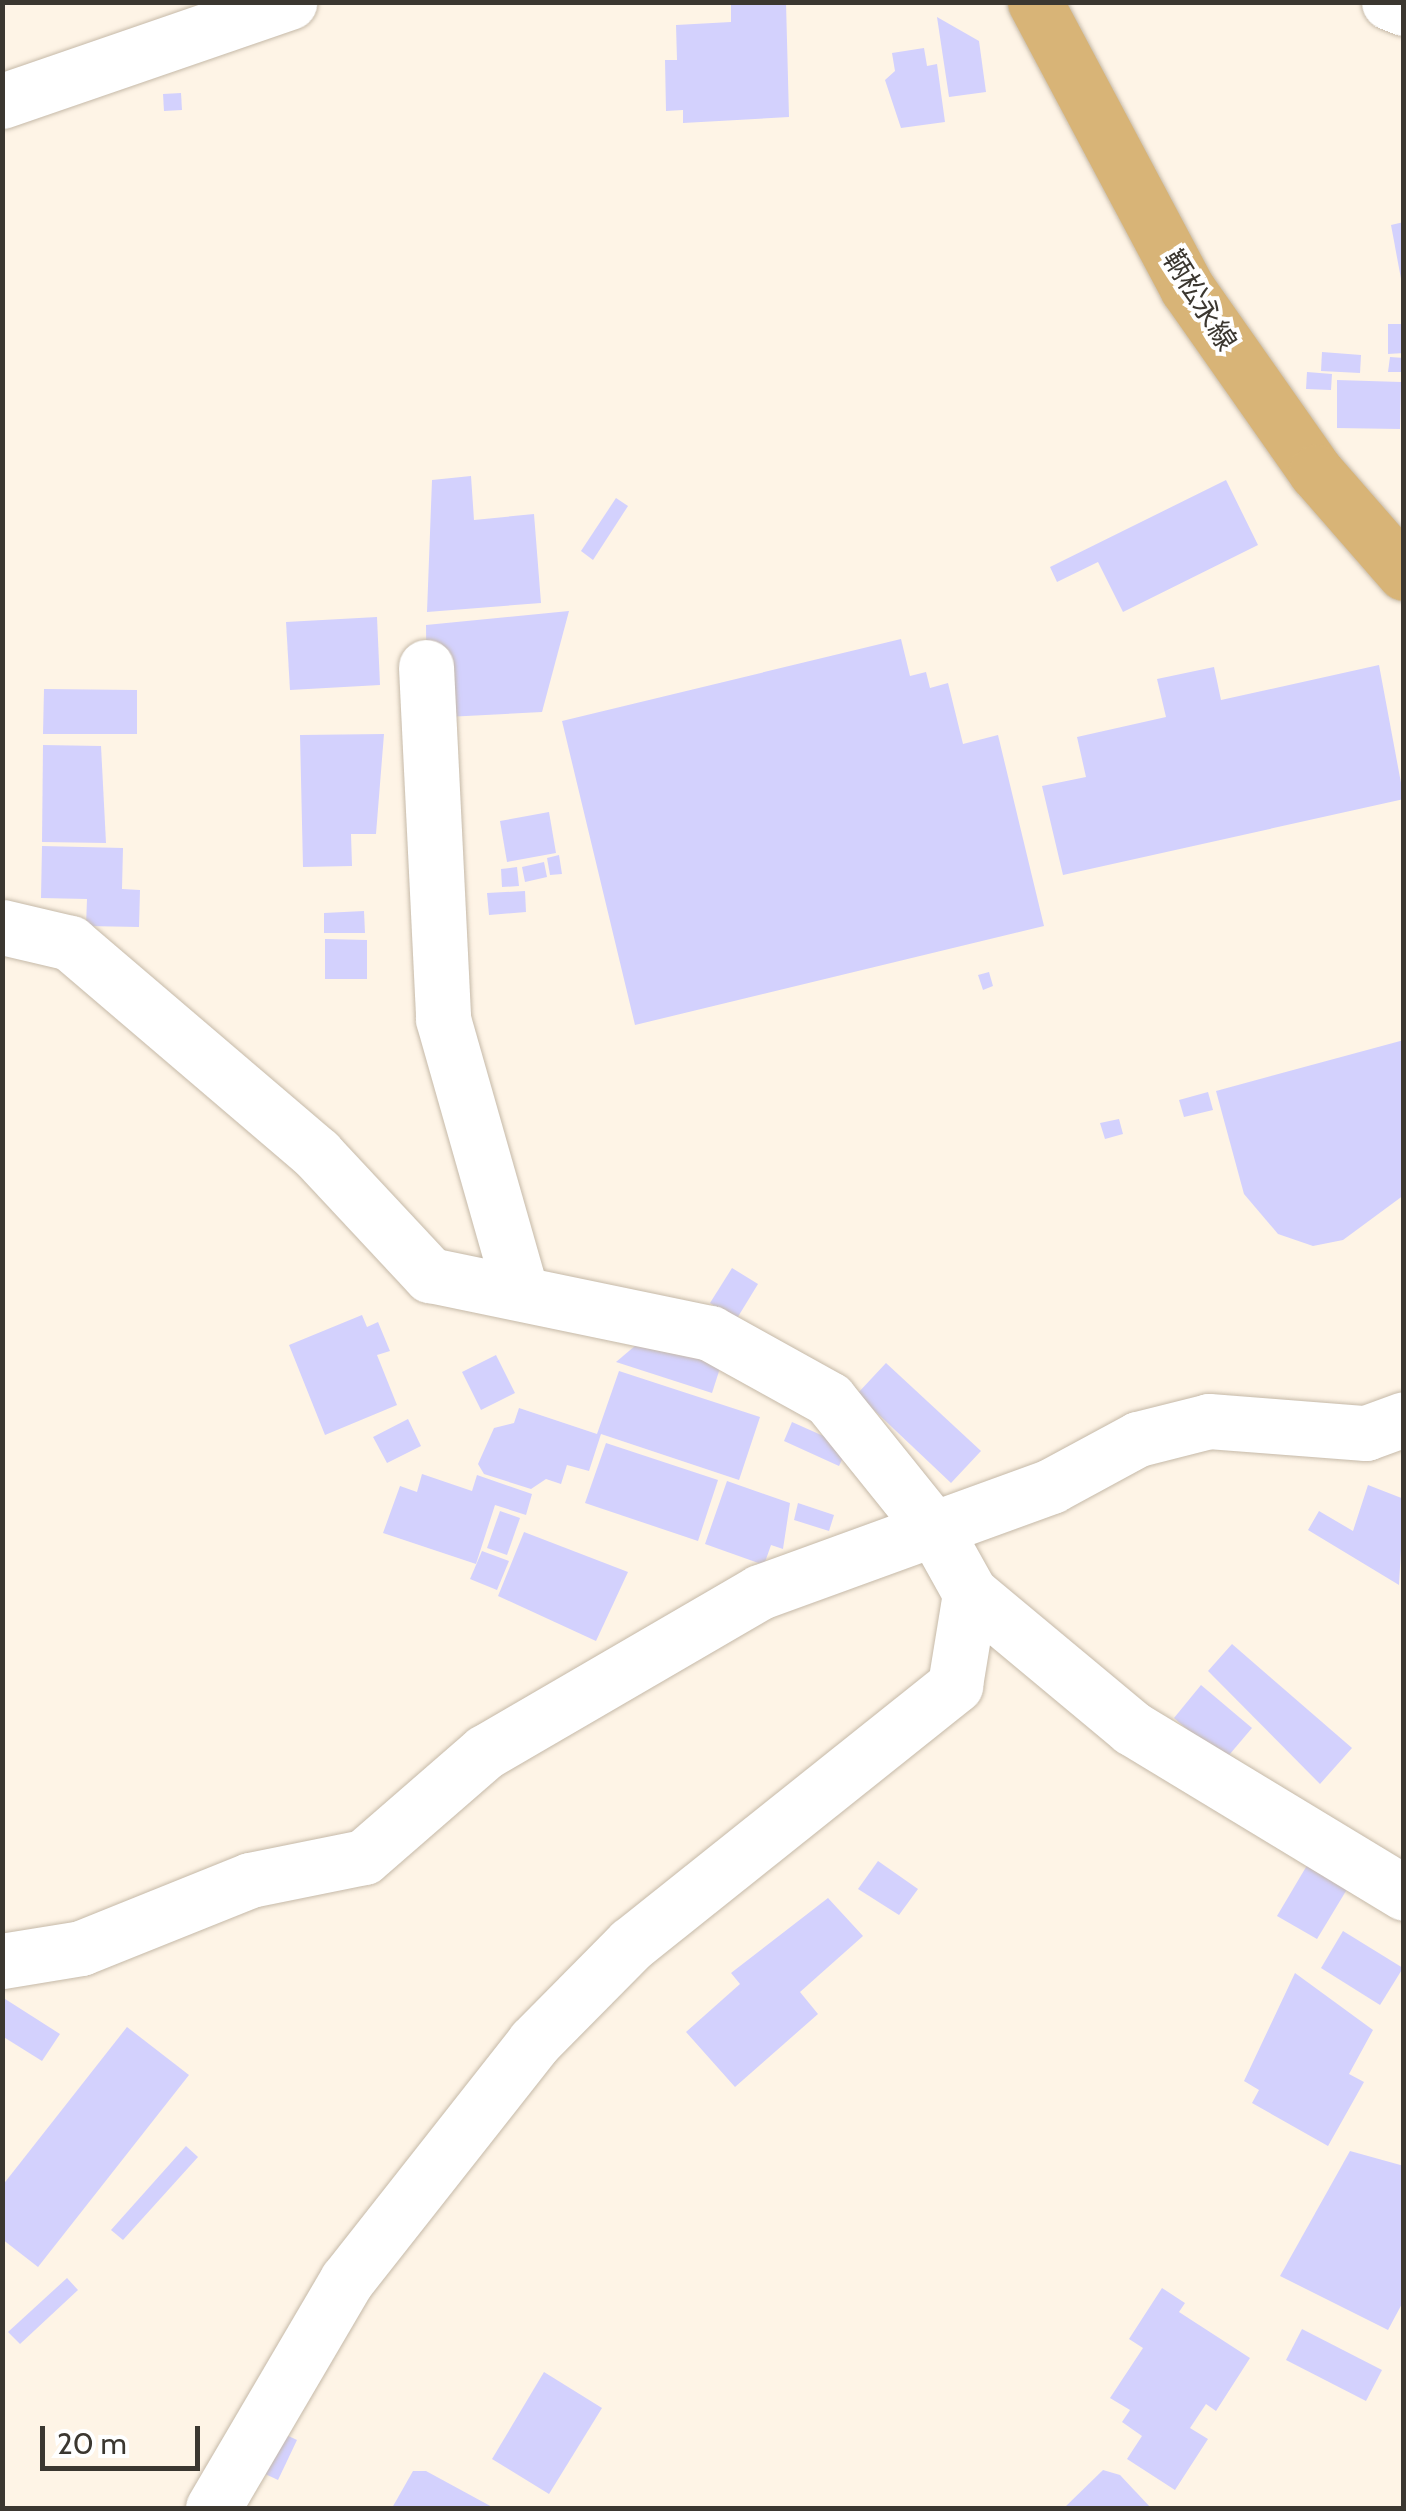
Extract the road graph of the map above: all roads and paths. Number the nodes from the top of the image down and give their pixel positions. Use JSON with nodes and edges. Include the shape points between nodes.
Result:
{"nodes":[{"id":1,"x":289,"y":2,"type":"edge"},
{"id":2,"x":1035,"y":2,"type":"edge"},
{"id":3,"x":1389,"y":2,"type":"edge"},
{"id":4,"x":1404,"y":8,"type":"edge"},
{"id":5,"x":2,"y":101,"type":"edge"},
{"id":6,"x":1404,"y":573,"type":"edge"},
{"id":7,"x":426,"y":668,"type":"dead end"},
{"id":8,"x":2,"y":927,"type":"edge"},
{"id":9,"x":520,"y":1290,"type":"junction"},
{"id":10,"x":1404,"y":1419,"type":"edge"},
{"id":11,"x":936,"y":1532,"type":"junction"},
{"id":12,"x":970,"y":1592,"type":"junction"},
{"id":13,"x":1404,"y":1893,"type":"edge"},
{"id":14,"x":2,"y":1961,"type":"edge"},
{"id":15,"x":213,"y":2508,"type":"edge"}],
"edges":[{"from":1,"to":5,"type":"street"},
{"from":2,"to":6,"type":"main road","name":"鞆松永線","via":[[1188,288],[1316,472]]},
{"from":3,"to":4,"type":"street"},
{"from":7,"to":9,"type":"street","via":[[443,1019]]},
{"from":8,"to":9,"type":"street","via":[[70,943],[317,1154],[430,1275]]},
{"from":9,"to":11,"type":"street","via":[[710,1333],[828,1399]]},
{"from":10,"to":11,"type":"street","via":[[1366,1432],[1210,1420],[1138,1438]]},
{"from":11,"to":12,"type":"street"},
{"from":11,"to":14,"type":"street","via":[[760,1592],[484,1752],[364,1857],[250,1880],[81,1948]]},
{"from":12,"to":13,"type":"street","via":[[1132,1728]]},
{"from":12,"to":15,"type":"street","via":[[955,1686],[631,1944],[534,2042],[346,2280]]}]}
